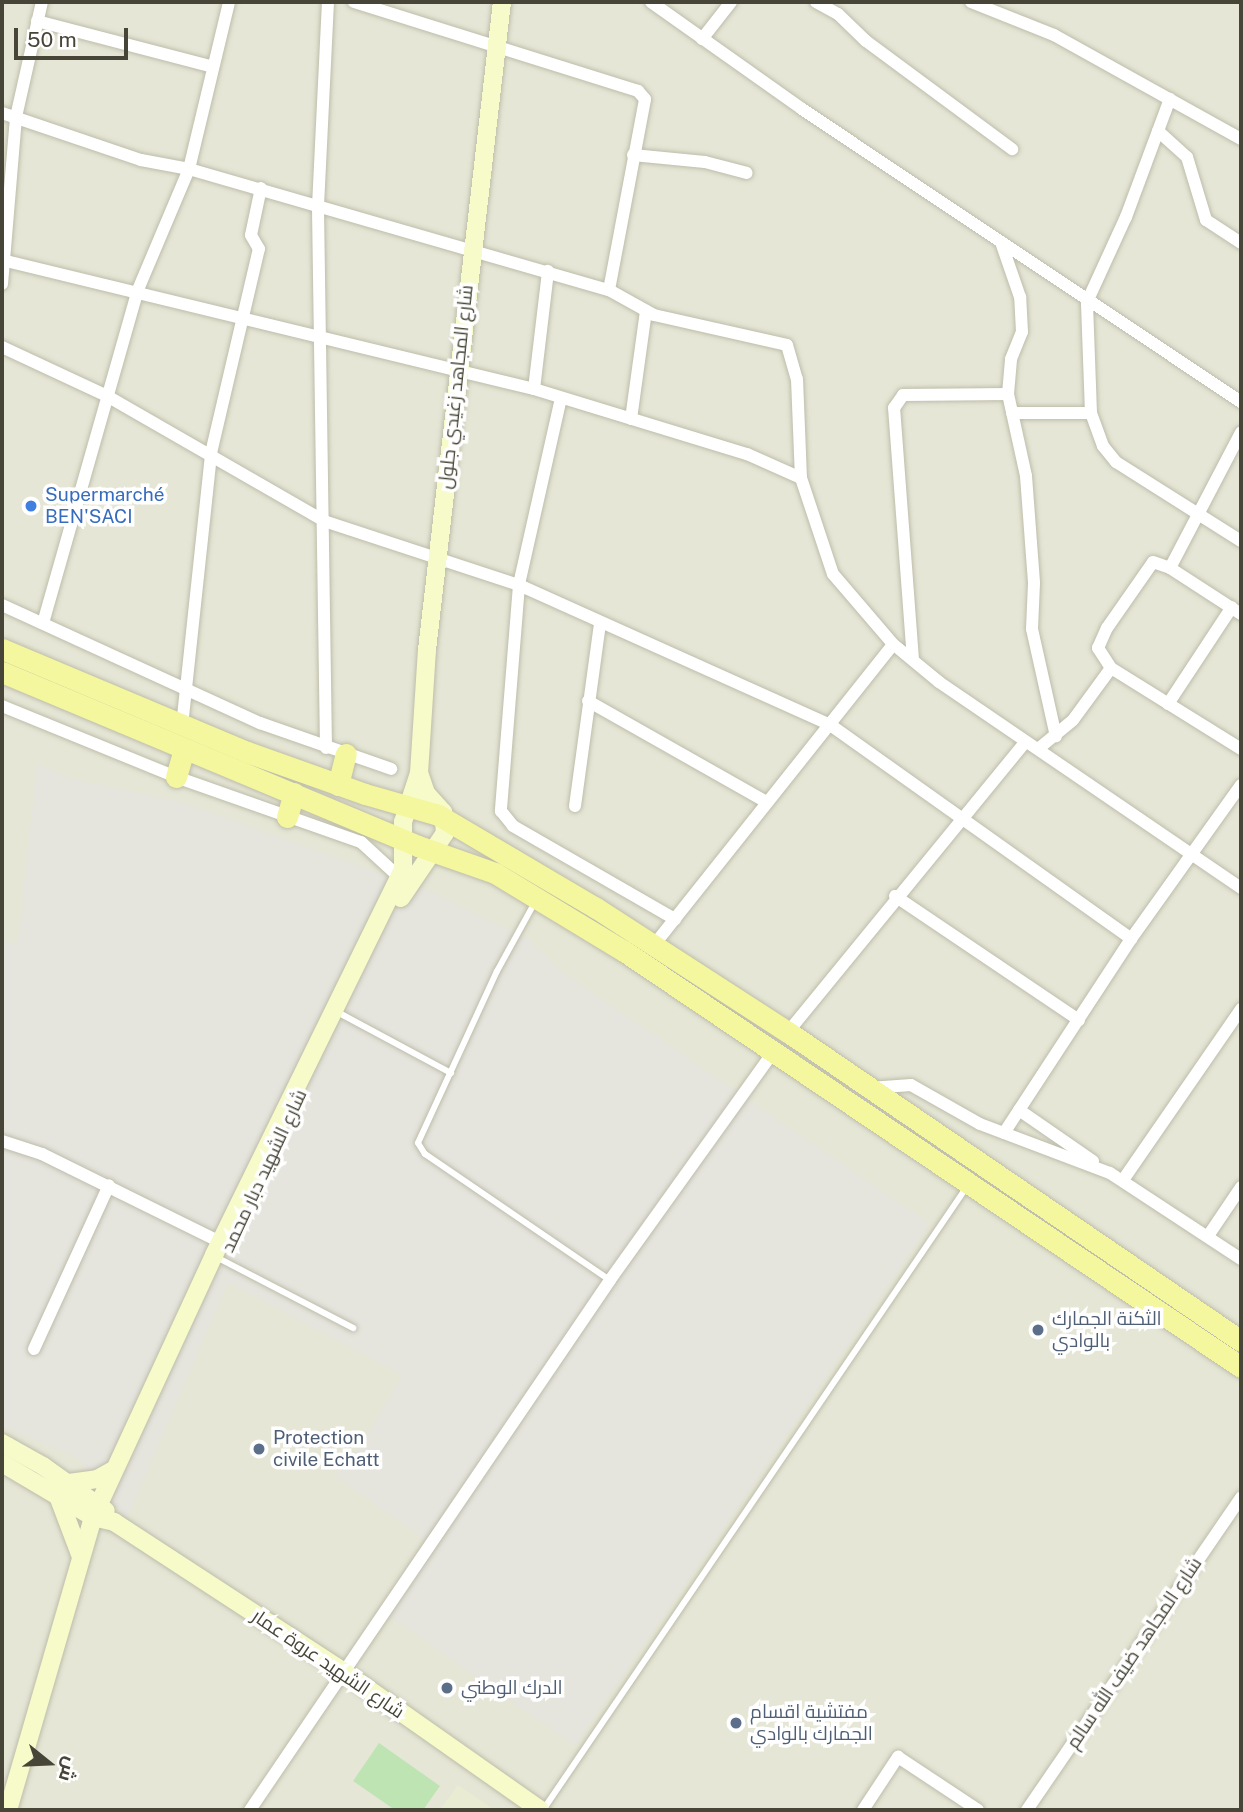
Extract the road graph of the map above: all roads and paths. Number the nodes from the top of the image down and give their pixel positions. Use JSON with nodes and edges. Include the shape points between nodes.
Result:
{"nodes":[{"id":1,"x":42,"y":2,"type":"edge"},
{"id":2,"x":229,"y":2,"type":"edge"},
{"id":3,"x":328,"y":2,"type":"edge"},
{"id":4,"x":354,"y":2,"type":"edge"},
{"id":5,"x":502,"y":2,"type":"edge"},
{"id":6,"x":651,"y":2,"type":"edge"},
{"id":7,"x":731,"y":2,"type":"edge"},
{"id":8,"x":816,"y":2,"type":"edge"},
{"id":9,"x":971,"y":2,"type":"edge"},
{"id":10,"x":37,"y":21,"type":"junction"},
{"id":11,"x":702,"y":39,"type":"junction"},
{"id":12,"x":496,"y":46,"type":"junction"},
{"id":13,"x":213,"y":66,"type":"junction"},
{"id":14,"x":1170,"y":99,"type":"junction"},
{"id":15,"x":2,"y":113,"type":"edge"},
{"id":16,"x":16,"y":117,"type":"junction"},
{"id":17,"x":1158,"y":131,"type":"junction"},
{"id":18,"x":1240,"y":135,"type":"edge"},
{"id":19,"x":1012,"y":149,"type":"dead end"},
{"id":20,"x":633,"y":155,"type":"junction"},
{"id":21,"x":188,"y":169,"type":"junction"},
{"id":22,"x":747,"y":173,"type":"dead end"},
{"id":23,"x":261,"y":188,"type":"junction"},
{"id":24,"x":318,"y":206,"type":"junction"},
{"id":25,"x":1001,"y":242,"type":"junction"},
{"id":26,"x":1241,"y":243,"type":"edge"},
{"id":27,"x":472,"y":248,"type":"junction"},
{"id":28,"x":3,"y":260,"type":"edge"},
{"id":29,"x":548,"y":271,"type":"junction"},
{"id":30,"x":2,"y":284,"type":"edge"},
{"id":31,"x":609,"y":290,"type":"junction"},
{"id":32,"x":136,"y":292,"type":"junction"},
{"id":33,"x":1087,"y":302,"type":"junction"},
{"id":34,"x":646,"y":311,"type":"junction"},
{"id":35,"x":240,"y":319,"type":"junction"},
{"id":36,"x":323,"y":337,"type":"junction"},
{"id":37,"x":2,"y":347,"type":"edge"},
{"id":38,"x":458,"y":370,"type":"junction"},
{"id":39,"x":534,"y":389,"type":"junction"},
{"id":40,"x":1008,"y":394,"type":"junction"},
{"id":41,"x":107,"y":396,"type":"junction"},
{"id":42,"x":561,"y":398,"type":"junction"},
{"id":43,"x":1241,"y":402,"type":"edge"},
{"id":44,"x":1012,"y":413,"type":"junction"},
{"id":45,"x":1091,"y":413,"type":"junction"},
{"id":46,"x":631,"y":419,"type":"junction"},
{"id":47,"x":1241,"y":432,"type":"edge"},
{"id":48,"x":211,"y":453,"type":"junction"},
{"id":49,"x":802,"y":478,"type":"junction"},
{"id":50,"x":1201,"y":515,"type":"junction"},
{"id":51,"x":324,"y":521,"type":"junction"},
{"id":52,"x":1241,"y":541,"type":"edge"},
{"id":53,"x":438,"y":558,"type":"junction"},
{"id":54,"x":1170,"y":568,"type":"junction"},
{"id":55,"x":519,"y":585,"type":"junction"},
{"id":56,"x":2,"y":605,"type":"edge"},
{"id":57,"x":1236,"y":610,"type":"edge"},
{"id":58,"x":43,"y":623,"type":"junction"},
{"id":59,"x":600,"y":624,"type":"junction"},
{"id":60,"x":893,"y":644,"type":"junction"},
{"id":61,"x":2,"y":649,"type":"edge"},
{"id":62,"x":913,"y":660,"type":"junction"},
{"id":63,"x":1111,"y":668,"type":"junction"},
{"id":64,"x":2,"y":672,"type":"edge"},
{"id":65,"x":185,"y":689,"type":"junction"},
{"id":66,"x":589,"y":701,"type":"junction"},
{"id":67,"x":1168,"y":704,"type":"junction"},
{"id":68,"x":2,"y":706,"type":"edge"},
{"id":69,"x":829,"y":724,"type":"junction"},
{"id":70,"x":183,"y":726,"type":"junction"},
{"id":71,"x":1056,"y":736,"type":"junction"},
{"id":72,"x":1025,"y":741,"type":"junction"},
{"id":73,"x":184,"y":749,"type":"junction"},
{"id":74,"x":1038,"y":749,"type":"junction"},
{"id":75,"x":1241,"y":749,"type":"edge"},
{"id":76,"x":336,"y":751,"type":"junction"},
{"id":77,"x":391,"y":769,"type":"dead end"},
{"id":78,"x":419,"y":773,"type":"junction"},
{"id":79,"x":176,"y":777,"type":"junction"},
{"id":80,"x":338,"y":785,"type":"junction"},
{"id":81,"x":1241,"y":785,"type":"edge"},
{"id":82,"x":294,"y":793,"type":"junction"},
{"id":83,"x":765,"y":801,"type":"junction"},
{"id":84,"x":407,"y":804,"type":"junction"},
{"id":85,"x":575,"y":806,"type":"dead end"},
{"id":86,"x":287,"y":817,"type":"junction"},
{"id":87,"x":446,"y":819,"type":"junction"},
{"id":88,"x":962,"y":822,"type":"junction"},
{"id":89,"x":404,"y":840,"type":"junction"},
{"id":90,"x":435,"y":852,"type":"junction"},
{"id":91,"x":1192,"y":856,"type":"junction"},
{"id":92,"x":400,"y":878,"type":"junction"},
{"id":93,"x":1241,"y":888,"type":"edge"},
{"id":94,"x":895,"y":896,"type":"junction"},
{"id":95,"x":537,"y":898,"type":"junction"},
{"id":96,"x":675,"y":919,"type":"junction"},
{"id":97,"x":1131,"y":939,"type":"junction"},
{"id":98,"x":654,"y":945,"type":"junction"},
{"id":99,"x":368,"y":951,"type":"junction"},
{"id":100,"x":1241,"y":1009,"type":"edge"},
{"id":101,"x":341,"y":1014,"type":"junction"},
{"id":102,"x":1079,"y":1020,"type":"junction"},
{"id":103,"x":788,"y":1032,"type":"junction"},
{"id":104,"x":774,"y":1052,"type":"junction"},
{"id":105,"x":451,"y":1073,"type":"junction"},
{"id":106,"x":870,"y":1088,"type":"junction"},
{"id":107,"x":1019,"y":1110,"type":"junction"},
{"id":108,"x":1004,"y":1133,"type":"junction"},
{"id":109,"x":2,"y":1141,"type":"edge"},
{"id":110,"x":1110,"y":1173,"type":"junction"},
{"id":111,"x":1123,"y":1180,"type":"junction"},
{"id":112,"x":971,"y":1181,"type":"junction"},
{"id":113,"x":109,"y":1185,"type":"junction"},
{"id":114,"x":1241,"y":1187,"type":"edge"},
{"id":115,"x":1208,"y":1237,"type":"junction"},
{"id":116,"x":221,"y":1251,"type":"junction"},
{"id":117,"x":1241,"y":1259,"type":"edge"},
{"id":118,"x":610,"y":1280,"type":"junction"},
{"id":119,"x":353,"y":1328,"type":"dead end"},
{"id":120,"x":1241,"y":1341,"type":"edge"},
{"id":121,"x":34,"y":1349,"type":"dead end"},
{"id":122,"x":1241,"y":1367,"type":"edge"},
{"id":123,"x":2,"y":1443,"type":"edge"},
{"id":124,"x":2,"y":1462,"type":"edge"},
{"id":125,"x":113,"y":1470,"type":"junction"},
{"id":126,"x":63,"y":1489,"type":"junction"},
{"id":127,"x":1241,"y":1497,"type":"edge"},
{"id":128,"x":100,"y":1517,"type":"junction"},
{"id":129,"x":81,"y":1557,"type":"junction"},
{"id":130,"x":344,"y":1672,"type":"junction"},
{"id":131,"x":8,"y":1810,"type":"edge"},
{"id":132,"x":250,"y":1810,"type":"edge"},
{"id":133,"x":541,"y":1810,"type":"edge"},
{"id":134,"x":863,"y":1810,"type":"edge"},
{"id":135,"x":978,"y":1810,"type":"edge"},
{"id":136,"x":1027,"y":1810,"type":"edge"}],
"edges":[{"from":1,"to":10,"type":"street"},
{"from":2,"to":13,"type":"street"},
{"from":3,"to":24,"type":"street"},
{"from":4,"to":12,"type":"street"},
{"from":5,"to":12,"type":"street","name":"شارع المجاهد زغيدي جلول"},
{"from":6,"to":11,"type":"street"},
{"from":7,"to":11,"type":"street"},
{"from":8,"to":19,"type":"street","via":[[838,14],[866,41]]},
{"from":9,"to":14,"type":"street","via":[[1054,35]]},
{"from":10,"to":13,"type":"street"},
{"from":10,"to":16,"type":"street"},
{"from":11,"to":25,"type":"street"},
{"from":12,"to":20,"type":"street","via":[[638,91],[645,99]]},
{"from":12,"to":27,"type":"street","name":"شارع المجاهد زغيدي جلول"},
{"from":13,"to":21,"type":"street"},
{"from":14,"to":17,"type":"street"},
{"from":14,"to":18,"type":"street"},
{"from":15,"to":16,"type":"street"},
{"from":16,"to":21,"type":"street","via":[[141,160]]},
{"from":16,"to":28,"type":"street"},
{"from":17,"to":26,"type":"street","via":[[1187,157],[1206,220]]},
{"from":17,"to":33,"type":"street"},
{"from":20,"to":22,"type":"street","via":[[705,162]]},
{"from":20,"to":31,"type":"street"},
{"from":21,"to":23,"type":"street"},
{"from":21,"to":32,"type":"street"},
{"from":23,"to":24,"type":"street"},
{"from":23,"to":35,"type":"street","via":[[251,235],[259,249]]},
{"from":24,"to":27,"type":"street"},
{"from":24,"to":36,"type":"street"},
{"from":25,"to":33,"type":"street"},
{"from":25,"to":40,"type":"street","via":[[1020,297],[1022,332],[1011,359]]},
{"from":27,"to":29,"type":"street"},
{"from":27,"to":38,"type":"street","name":"شارع المجاهد زغيدي جلول"},
{"from":28,"to":30,"type":"street"},
{"from":28,"to":32,"type":"street"},
{"from":29,"to":31,"type":"street"},
{"from":29,"to":39,"type":"street"},
{"from":31,"to":34,"type":"street"},
{"from":32,"to":35,"type":"street"},
{"from":32,"to":41,"type":"street"},
{"from":33,"to":43,"type":"street"},
{"from":33,"to":45,"type":"street"},
{"from":34,"to":46,"type":"street"},
{"from":34,"to":49,"type":"street","via":[[787,345],[797,379]]},
{"from":35,"to":36,"type":"street"},
{"from":35,"to":48,"type":"street"},
{"from":36,"to":38,"type":"street"},
{"from":36,"to":51,"type":"street"},
{"from":37,"to":41,"type":"street"},
{"from":38,"to":39,"type":"street"},
{"from":38,"to":53,"type":"street","name":"شارع المجاهد زغيدي جلول"},
{"from":39,"to":42,"type":"street"},
{"from":40,"to":44,"type":"street"},
{"from":40,"to":62,"type":"street","via":[[903,395],[896,400]]},
{"from":41,"to":48,"type":"street"},
{"from":41,"to":58,"type":"street"},
{"from":42,"to":46,"type":"street"},
{"from":42,"to":55,"type":"street"},
{"from":44,"to":45,"type":"street"},
{"from":44,"to":71,"type":"street","via":[[1026,476],[1034,583],[1032,629]]},
{"from":45,"to":50,"type":"street","via":[[1103,446],[1116,462]]},
{"from":46,"to":49,"type":"street","via":[[747,454]]},
{"from":47,"to":50,"type":"street"},
{"from":48,"to":51,"type":"street"},
{"from":48,"to":65,"type":"street"},
{"from":49,"to":60,"type":"street","via":[[833,574]]},
{"from":50,"to":52,"type":"street"},
{"from":50,"to":54,"type":"street"},
{"from":51,"to":53,"type":"street"},
{"from":51,"to":76,"type":"street"},
{"from":53,"to":55,"type":"street"},
{"from":53,"to":78,"type":"street","name":"شارع المجاهد زغيدي جلول"},
{"from":54,"to":57,"type":"street"},
{"from":54,"to":63,"type":"street","via":[[1153,562],[1107,628],[1098,648]]},
{"from":55,"to":59,"type":"street"},
{"from":55,"to":96,"type":"street","via":[[504,817]]},
{"from":56,"to":58,"type":"street"},
{"from":57,"to":67,"type":"street"},
{"from":58,"to":65,"type":"street"},
{"from":59,"to":66,"type":"street"},
{"from":59,"to":69,"type":"street"},
{"from":60,"to":62,"type":"street"},
{"from":60,"to":69,"type":"street"},
{"from":61,"to":70,"type":"main road"},
{"from":62,"to":72,"type":"street"},
{"from":63,"to":67,"type":"street"},
{"from":63,"to":71,"type":"street"},
{"from":64,"to":73,"type":"main road"},
{"from":65,"to":70,"type":"street"},
{"from":65,"to":76,"type":"street"},
{"from":66,"to":83,"type":"street"},
{"from":66,"to":85,"type":"street"},
{"from":67,"to":75,"type":"street"},
{"from":68,"to":79,"type":"street"},
{"from":69,"to":83,"type":"street"},
{"from":69,"to":88,"type":"street"},
{"from":70,"to":80,"type":"main road"},
{"from":71,"to":74,"type":"street"},
{"from":72,"to":74,"type":"street"},
{"from":72,"to":88,"type":"street"},
{"from":73,"to":79,"type":"main road"},
{"from":73,"to":82,"type":"main road"},
{"from":74,"to":91,"type":"street"},
{"from":76,"to":77,"type":"street"},
{"from":76,"to":80,"type":"main road"},
{"from":78,"to":84,"type":"street","name":"شارع المجاهد زغيدي جلول"},
{"from":78,"to":87,"type":"street","via":[[423,788]]},
{"from":79,"to":86,"type":"street"},
{"from":80,"to":84,"type":"main road"},
{"from":81,"to":91,"type":"street"},
{"from":82,"to":86,"type":"main road"},
{"from":82,"to":89,"type":"main road"},
{"from":83,"to":96,"type":"street"},
{"from":84,"to":87,"type":"main road"},
{"from":84,"to":89,"type":"street","name":"شارع الشهيد دبار محمد"},
{"from":86,"to":92,"type":"street","via":[[361,842]]},
{"from":87,"to":90,"type":"street","name":"شارع الشهيد دبار محمد"},
{"from":87,"to":98,"type":"main road"},
{"from":88,"to":94,"type":"street"},
{"from":88,"to":97,"type":"street"},
{"from":89,"to":90,"type":"main road"},
{"from":89,"to":92,"type":"street","name":"شارع الشهيد دبار محمد"},
{"from":90,"to":95,"type":"main road","via":[[495,873]]},
{"from":90,"to":99,"type":"street","name":"شارع الشهيد دبار محمد","via":[[411,881]]},
{"from":91,"to":93,"type":"street"},
{"from":91,"to":97,"type":"street"},
{"from":92,"to":99,"type":"street","name":"شارع الشهيد دبار محمد"},
{"from":94,"to":102,"type":"street"},
{"from":94,"to":103,"type":"street"},
{"from":95,"to":104,"type":"main road"},
{"from":95,"to":105,"type":"lane","via":[[497,971]]},
{"from":96,"to":98,"type":"street"},
{"from":97,"to":102,"type":"street"},
{"from":98,"to":103,"type":"main road"},
{"from":99,"to":101,"type":"street","name":"شارع الشهيد دبار محمد"},
{"from":99,"to":116,"type":"street","name":"شارع الشهيد دبار محمد"},
{"from":100,"to":111,"type":"street"},
{"from":101,"to":105,"type":"lane"},
{"from":101,"to":116,"type":"street","name":"شارع الشهيد دبار محمد"},
{"from":102,"to":107,"type":"street"},
{"from":103,"to":106,"type":"main road"},
{"from":104,"to":112,"type":"main road"},
{"from":104,"to":118,"type":"street"},
{"from":105,"to":118,"type":"lane","via":[[421,1133],[420,1149]]},
{"from":106,"to":108,"type":"street","via":[[907,1084]]},
{"from":106,"to":120,"type":"main road"},
{"from":107,"to":108,"type":"street"},
{"from":107,"to":110,"type":"street"},
{"from":108,"to":110,"type":"street"},
{"from":109,"to":113,"type":"street"},
{"from":110,"to":111,"type":"street"},
{"from":111,"to":115,"type":"street"},
{"from":112,"to":122,"type":"main road"},
{"from":112,"to":133,"type":"lane"},
{"from":113,"to":116,"type":"street"},
{"from":113,"to":121,"type":"street"},
{"from":114,"to":115,"type":"street"},
{"from":115,"to":117,"type":"street"},
{"from":116,"to":119,"type":"lane"},
{"from":116,"to":125,"type":"street","name":"شارع الشهيد دبار محمد"},
{"from":116,"to":128,"type":"street","name":"شارع الشهيد دبار محمد"},
{"from":118,"to":130,"type":"street"},
{"from":123,"to":126,"type":"street","name":"شارع الشهيد عروة عمار"},
{"from":124,"to":126,"type":"street","name":"شارع الشهيد عروة عمار"},
{"from":125,"to":126,"type":"street"},
{"from":125,"to":128,"type":"street","name":"شارع الشهيد دبار محمد"},
{"from":126,"to":128,"type":"street","name":"شارع الشهيد عروة عمار"},
{"from":126,"to":129,"type":"street"},
{"from":127,"to":136,"type":"street","name":"شارع المجاهد ضيف الله سالم"},
{"from":128,"to":129,"type":"street","name":"شارع الشهيد دبار محمد"},
{"from":128,"to":130,"type":"street","name":"شارع الشهيد عروة عمار"},
{"from":129,"to":131,"type":"street","name":"شارع الشهيد دبار محمد"},
{"from":130,"to":132,"type":"street"},
{"from":130,"to":133,"type":"street","name":"شارع الشهيد عروة عمار"},
{"from":134,"to":135,"type":"street","via":[[898,1757]]}]}
